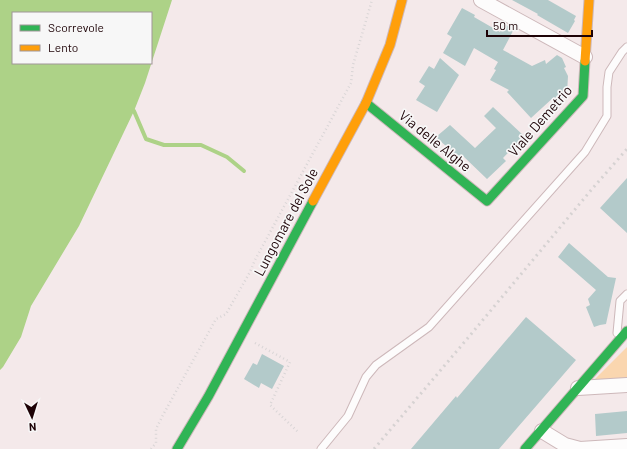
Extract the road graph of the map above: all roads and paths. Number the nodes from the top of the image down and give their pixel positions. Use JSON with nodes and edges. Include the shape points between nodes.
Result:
{"nodes":[{"id":1,"x":372,"y":0,"type":"edge"},
{"id":2,"x":402,"y":0,"type":"edge"},
{"id":3,"x":481,"y":0,"type":"edge"},
{"id":4,"x":589,"y":0,"type":"edge"},
{"id":5,"x":627,"y":47,"type":"edge"},
{"id":6,"x":585,"y":57,"type":"junction"},
{"id":7,"x":366,"y":103,"type":"junction"},
{"id":8,"x":487,"y":201,"type":"joint"},
{"id":9,"x":627,"y":294,"type":"edge"},
{"id":10,"x":627,"y":331,"type":"edge"},
{"id":11,"x":241,"y":336,"type":"junction"},
{"id":12,"x":616,"y":344,"type":"junction"},
{"id":13,"x":627,"y":385,"type":"edge"},
{"id":14,"x":578,"y":388,"type":"junction"},
{"id":15,"x":542,"y":431,"type":"junction"},
{"id":16,"x":298,"y":432,"type":"dead end"},
{"id":17,"x":627,"y":446,"type":"edge"},
{"id":18,"x":151,"y":449,"type":"edge"},
{"id":19,"x":177,"y":449,"type":"edge"},
{"id":20,"x":321,"y":449,"type":"edge"},
{"id":21,"x":525,"y":449,"type":"edge"},
{"id":22,"x":580,"y":449,"type":"edge"}],
"edges":[{"from":1,"to":18,"type":"path","via":[[353,65],[351,83],[247,278],[226,314],[216,319],[163,415],[156,429],[156,443]]},
{"from":2,"to":7,"type":"street","name":"Lungomare del Sole","via":[[390,45]]},
{"from":3,"to":6,"type":"street"},
{"from":4,"to":6,"type":"street","name":"Viale Demetrio"},
{"from":5,"to":20,"type":"lane","via":[[610,72],[607,116],[585,152],[429,327],[376,364],[366,378],[348,416]]},
{"from":6,"to":8,"type":"street","name":"Viale Demetrio","via":[[583,96]]},
{"from":7,"to":8,"type":"street","name":"Via delle Alghe"},
{"from":7,"to":11,"type":"street","name":"Lungomare del Sole"},
{"from":9,"to":12,"type":"lane","via":[[620,301]]},
{"from":10,"to":12,"type":"street"},
{"from":11,"to":16,"type":"path","via":[[290,362],[270,405]]},
{"from":11,"to":19,"type":"street","name":"Lungomare del Sole"},
{"from":12,"to":14,"type":"street"},
{"from":13,"to":14,"type":"street"},
{"from":14,"to":15,"type":"street"},
{"from":15,"to":21,"type":"street"},
{"from":15,"to":22,"type":"street","via":[[565,445]]},
{"from":17,"to":22,"type":"street"}]}
